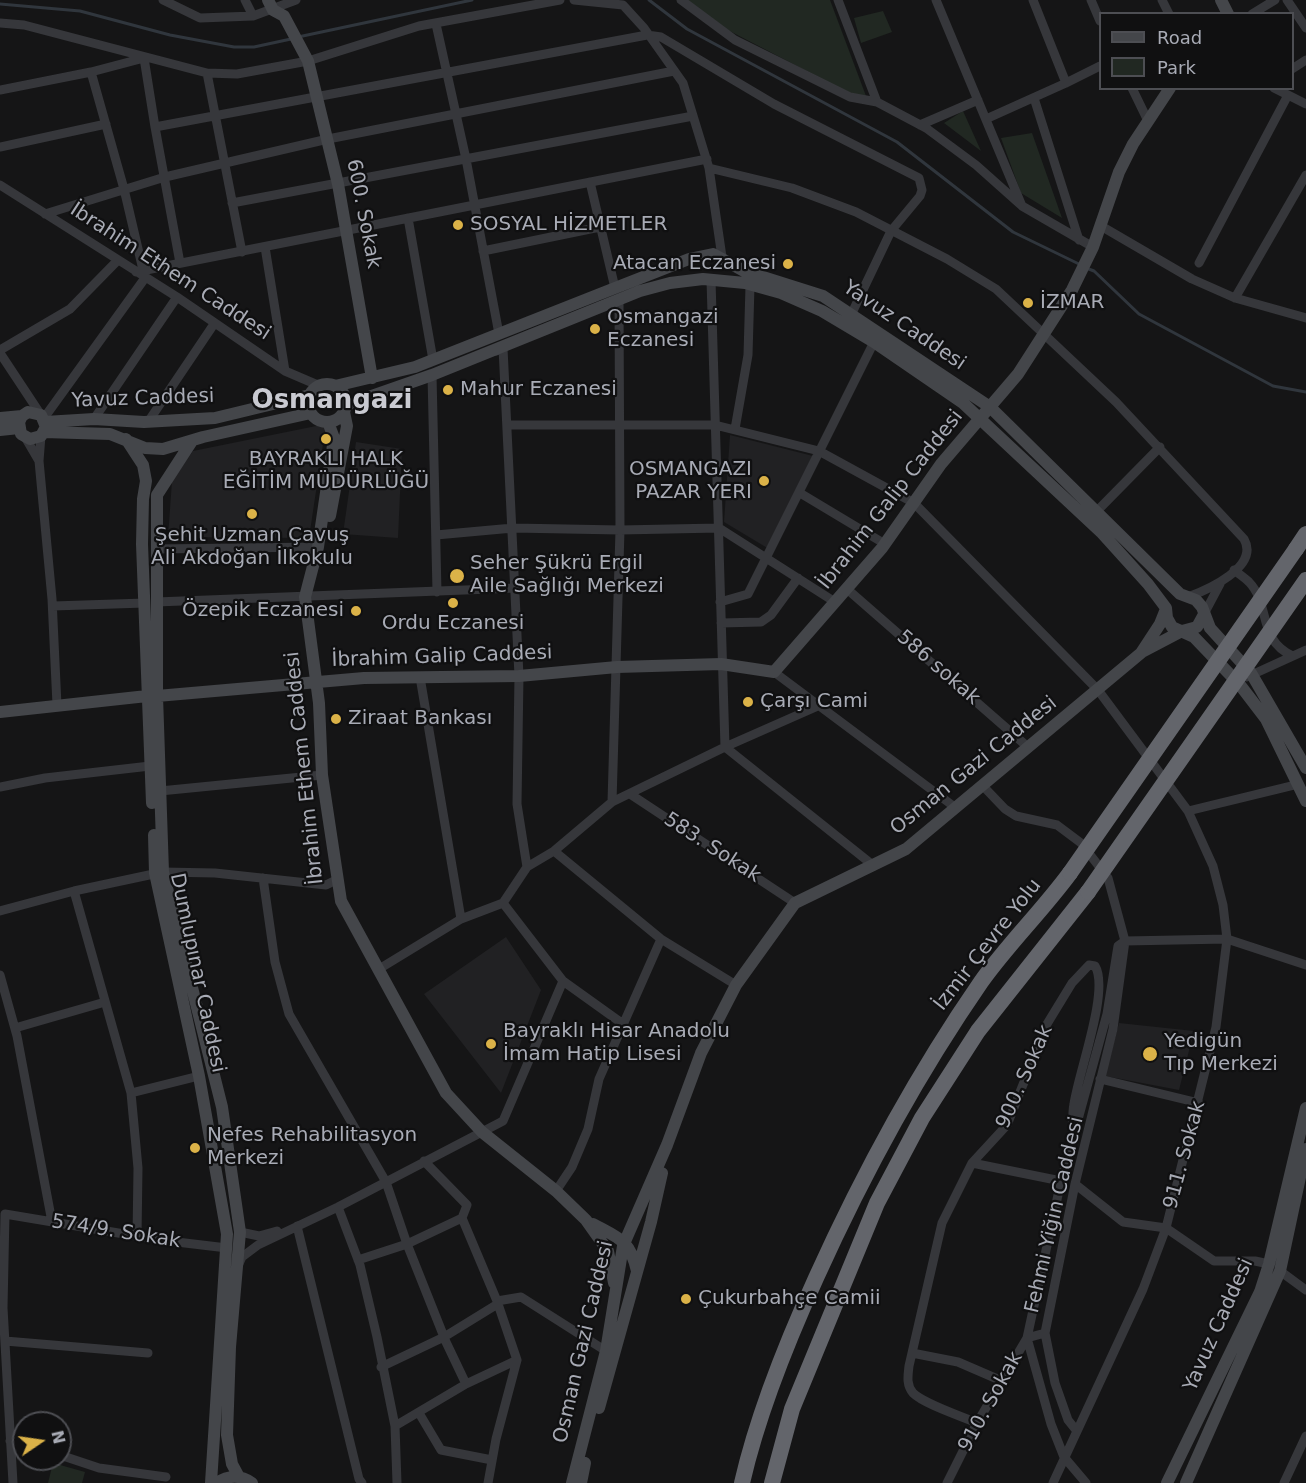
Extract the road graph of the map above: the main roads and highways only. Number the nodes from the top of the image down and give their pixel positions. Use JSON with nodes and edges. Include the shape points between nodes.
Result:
{"nodes":[{"id":1,"x":275,"y":9,"type":"edge"},
{"id":2,"x":1169,"y":90,"type":"edge"},
{"id":3,"x":705,"y":255,"type":"junction"},
{"id":4,"x":722,"y":257,"type":"junction"},
{"id":5,"x":707,"y":280,"type":"junction"},
{"id":6,"x":617,"y":294,"type":"junction"},
{"id":7,"x":372,"y":378,"type":"junction"},
{"id":8,"x":335,"y":386,"type":"junction"},
{"id":9,"x":310,"y":395,"type":"junction"},
{"id":10,"x":990,"y":406,"type":"junction"},
{"id":11,"x":345,"y":409,"type":"junction"},
{"id":12,"x":311,"y":413,"type":"junction"},
{"id":13,"x":0,"y":418,"type":"edge"},
{"id":14,"x":980,"y":418,"type":"junction"},
{"id":15,"x":328,"y":422,"type":"junction"},
{"id":16,"x":43,"y":425,"type":"junction"},
{"id":17,"x":22,"y":427,"type":"junction"},
{"id":18,"x":0,"y":430,"type":"edge"},
{"id":19,"x":126,"y":439,"type":"junction"},
{"id":20,"x":192,"y":441,"type":"junction"},
{"id":21,"x":1306,"y":534,"type":"edge"},
{"id":22,"x":318,"y":547,"type":"junction"},
{"id":23,"x":1306,"y":580,"type":"edge"},
{"id":24,"x":1188,"y":597,"type":"junction"},
{"id":25,"x":150,"y":603,"type":"junction"},
{"id":26,"x":1166,"y":608,"type":"junction"},
{"id":27,"x":1203,"y":616,"type":"junction"},
{"id":28,"x":1182,"y":631,"type":"junction"},
{"id":29,"x":1141,"y":653,"type":"junction"},
{"id":30,"x":316,"y":682,"type":"junction"},
{"id":31,"x":152,"y":696,"type":"junction"},
{"id":32,"x":0,"y":712,"type":"edge"},
{"id":33,"x":1306,"y":768,"type":"edge"},
{"id":34,"x":1306,"y":801,"type":"edge"},
{"id":35,"x":159,"y":873,"type":"junction"},
{"id":36,"x":1306,"y":1108,"type":"edge"},
{"id":37,"x":668,"y":1145,"type":"junction"},
{"id":38,"x":1306,"y":1149,"type":"edge"},
{"id":39,"x":586,"y":1220,"type":"junction"},
{"id":40,"x":634,"y":1221,"type":"junction"},
{"id":41,"x":645,"y":1243,"type":"junction"},
{"id":42,"x":604,"y":1244,"type":"junction"},
{"id":43,"x":626,"y":1249,"type":"junction"},
{"id":44,"x":1274,"y":1267,"type":"junction"},
{"id":45,"x":637,"y":1274,"type":"junction"},
{"id":46,"x":615,"y":1294,"type":"junction"},
{"id":47,"x":239,"y":1477,"type":"junction"},
{"id":48,"x":211,"y":1483,"type":"edge"},
{"id":49,"x":217,"y":1483,"type":"edge"},
{"id":50,"x":252,"y":1483,"type":"edge"},
{"id":51,"x":572,"y":1483,"type":"edge"},
{"id":52,"x":581,"y":1483,"type":"edge"},
{"id":53,"x":742,"y":1483,"type":"edge"},
{"id":54,"x":772,"y":1483,"type":"edge"},
{"id":55,"x":1167,"y":1483,"type":"edge"},
{"id":56,"x":1186,"y":1483,"type":"edge"}],
"edges":[{"from":1,"to":7,"type":"main road","name":"600. Sokak","via":[[307,60],[317,95],[338,184]]},
{"from":2,"to":10,"type":"main road","name":"İbrahim Galip Caddesi","via":[[1119,172],[1101,226],[1072,290],[1018,374]]},
{"from":3,"to":4,"type":"main road","name":"Yavuz Caddesi"},
{"from":3,"to":5,"type":"main road","via":[[698,262],[698,270]]},
{"from":3,"to":6,"type":"main road","name":"Yavuz Caddesi"},
{"from":4,"to":5,"type":"main road","via":[[720,272]]},
{"from":4,"to":10,"type":"main road","name":"Yavuz Caddesi","via":[[744,271],[823,296]]},
{"from":5,"to":6,"type":"main road","name":"Yavuz Caddesi"},
{"from":5,"to":14,"type":"main road","name":"Yavuz Caddesi","via":[[745,283],[822,311],[874,342]]},
{"from":6,"to":7,"type":"main road","name":"Yavuz Caddesi"},
{"from":6,"to":11,"type":"main road","name":"Yavuz Caddesi","via":[[492,352]]},
{"from":7,"to":8,"type":"main road","name":"Yavuz Caddesi"},
{"from":8,"to":9,"type":"main road","via":[[320,386]]},
{"from":8,"to":11,"type":"main road","via":[[344,394]]},
{"from":9,"to":12,"type":"main road"},
{"from":9,"to":16,"type":"main road","name":"Yavuz Caddesi","via":[[215,418],[148,422],[94,419]]},
{"from":10,"to":14,"type":"main road","name":"İbrahim Galip Caddesi"},
{"from":10,"to":24,"type":"main road","name":"Yavuz Caddesi","via":[[1180,594]]},
{"from":11,"to":15,"type":"main road","via":[[335,421]]},
{"from":11,"to":22,"type":"main road","name":"İbrahim Ethem Caddesi","via":[[347,426],[326,538]]},
{"from":12,"to":15,"type":"main road"},
{"from":12,"to":20,"type":"main road","name":"Yavuz Caddesi"},
{"from":13,"to":17,"type":"main road"},
{"from":14,"to":26,"type":"main road","name":"Yavuz Caddesi","via":[[1101,532]]},
{"from":14,"to":30,"type":"main road","name":"İbrahim Galip Caddesi","via":[[885,544],[774,672],[722,664]]},
{"from":15,"to":22,"type":"main road","name":"İbrahim Ethem Caddesi","via":[[334,438]]},
{"from":16,"to":17,"type":"main road","via":[[36,439]]},
{"from":16,"to":17,"type":"main road","via":[[34,412]]},
{"from":16,"to":19,"type":"main road","name":"Yavuz Caddesi"},
{"from":17,"to":18,"type":"main road"},
{"from":19,"to":20,"type":"main road","name":"Yavuz Caddesi","via":[[145,448],[162,449]]},
{"from":19,"to":25,"type":"main road","name":"Dumlupınar Caddesi","via":[[143,465],[146,481],[142,499]]},
{"from":20,"to":25,"type":"main road","via":[[157,495]]},
{"from":21,"to":53,"type":"highway","name":"İzmir Çevre Yolu","bridge":true,"via":[[1070,873],[983,980],[932,1056],[864,1173],[788,1340]]},
{"from":22,"to":30,"type":"main road","name":"İbrahim Ethem Caddesi","via":[[305,597]]},
{"from":23,"to":54,"type":"highway","bridge":true,"via":[[1088,892],[978,1031],[907,1147],[877,1203],[792,1409]]},
{"from":24,"to":26,"type":"main road","via":[[1177,598]]},
{"from":24,"to":27,"type":"main road","name":"Yavuz Caddesi","via":[[1202,607]]},
{"from":25,"to":31,"type":"main road","name":"Dumlupınar Caddesi"},
{"from":26,"to":28,"type":"main road","name":"Yavuz Caddesi","via":[[1172,627]]},
{"from":26,"to":29,"type":"main road","name":"Osman Gazi Caddesi"},
{"from":27,"to":28,"type":"main road","via":[[1197,627]]},
{"from":27,"to":33,"type":"main road","name":"Yavuz Caddesi","via":[[1251,673]]},
{"from":28,"to":29,"type":"main road"},
{"from":28,"to":34,"type":"main road","name":"Yavuz Caddesi","via":[[1194,637],[1266,719]]},
{"from":29,"to":37,"type":"main road","name":"Osman Gazi Caddesi","via":[[906,849],[795,903],[736,986],[702,1053]]},
{"from":30,"to":31,"type":"main road","name":"İbrahim Galip Caddesi"},
{"from":30,"to":39,"type":"main road","name":"İbrahim Ethem Caddesi","via":[[321,775],[341,901],[446,1093],[482,1132]]},
{"from":31,"to":32,"type":"main road","name":"İbrahim Galip Caddesi"},
{"from":31,"to":35,"type":"main road","via":[[160,791]]},
{"from":31,"to":35,"type":"main road","name":"Dumlupınar Caddesi","via":[[150,766]]},
{"from":35,"to":47,"type":"main road","name":"Dumlupınar Caddesi","via":[[222,1107],[240,1232],[227,1435],[232,1464]]},
{"from":35,"to":48,"type":"main road","name":"Dumlupınar Caddesi","via":[[221,1189],[226,1248]]},
{"from":36,"to":44,"type":"main road","name":"Yavuz Caddesi"},
{"from":37,"to":40,"type":"main road","name":"Osman Gazi Caddesi"},
{"from":37,"to":41,"type":"main road","name":"Osman Gazi Caddesi"},
{"from":38,"to":44,"type":"main road","name":"Yavuz Caddesi"},
{"from":39,"to":40,"type":"main road","name":"İbrahim Ethem Caddesi","via":[[613,1229]]},
{"from":39,"to":42,"type":"main road","name":"İbrahim Ethem Caddesi"},
{"from":39,"to":43,"type":"main road","name":"İbrahim Ethem Caddesi"},
{"from":40,"to":43,"type":"main road","name":"Osman Gazi Caddesi"},
{"from":41,"to":43,"type":"main road"},
{"from":41,"to":45,"type":"main road","name":"Osman Gazi Caddesi"},
{"from":42,"to":43,"type":"main road","name":"İbrahim Ethem Caddesi"},
{"from":42,"to":46,"type":"main road","name":"İbrahim Ethem Caddesi"},
{"from":43,"to":45,"type":"main road"},
{"from":43,"to":46,"type":"main road","name":"Osman Gazi Caddesi"},
{"from":44,"to":55,"type":"main road","name":"Yavuz Caddesi"},
{"from":44,"to":56,"type":"main road","name":"Yavuz Caddesi"},
{"from":45,"to":52,"type":"main road","name":"Osman Gazi Caddesi"},
{"from":46,"to":51,"type":"main road","name":"Osman Gazi Caddesi","via":[[606,1351]]},
{"from":47,"to":49,"type":"main road"},
{"from":47,"to":50,"type":"main road"}]}
